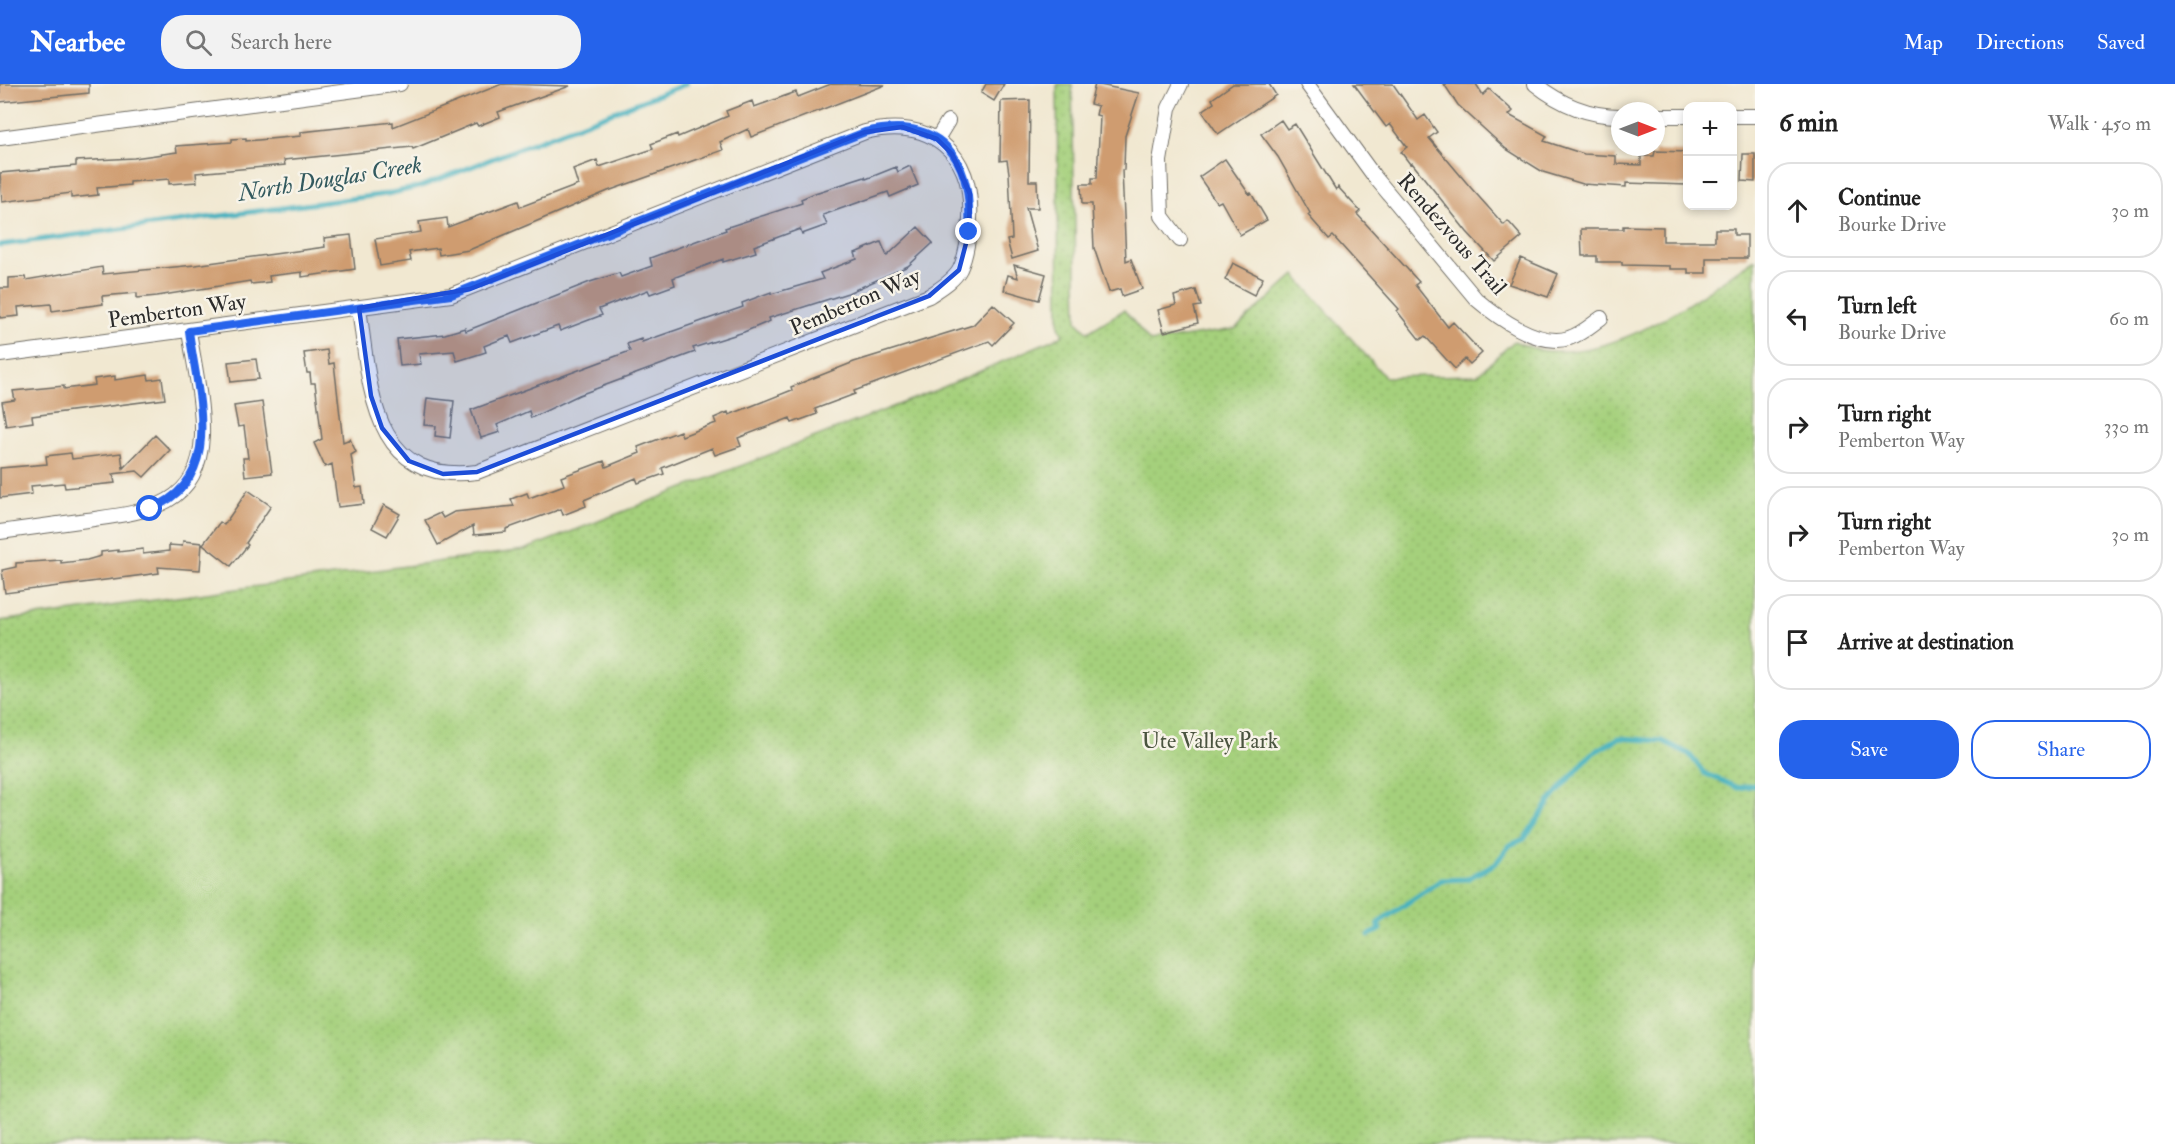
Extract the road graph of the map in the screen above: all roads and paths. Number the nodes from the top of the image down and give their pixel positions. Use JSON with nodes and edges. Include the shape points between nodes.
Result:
{"nodes":[{"id":1,"x":400,"y":84,"type":"edge"},
{"id":2,"x":1181,"y":84,"type":"edge"},
{"id":3,"x":1307,"y":84,"type":"edge"},
{"id":4,"x":1535,"y":84,"type":"edge"},
{"id":5,"x":1611,"y":115,"type":"edge"},
{"id":6,"x":1665,"y":116,"type":"edge"},
{"id":7,"x":1683,"y":116,"type":"edge"},
{"id":8,"x":1737,"y":116,"type":"edge"},
{"id":9,"x":1755,"y":116,"type":"edge"},
{"id":10,"x":948,"y":121,"type":"dead end"},
{"id":11,"x":0,"y":138,"type":"edge"},
{"id":12,"x":937,"y":139,"type":"junction"},
{"id":13,"x":1180,"y":240,"type":"dead end"},
{"id":14,"x":359,"y":308,"type":"junction"},
{"id":15,"x":1601,"y":318,"type":"dead end"},
{"id":16,"x":189,"y":331,"type":"junction"},
{"id":17,"x":0,"y":356,"type":"edge"},
{"id":18,"x":0,"y":532,"type":"edge"}],
"edges":[{"from":1,"to":11,"type":"street"},
{"from":2,"to":13,"type":"street","via":[[1169,108],[1160,161],[1162,216]]},
{"from":3,"to":15,"type":"street","name":"Rendezvous Trail","via":[[1374,176],[1476,298],[1496,316],[1518,329],[1561,340],[1584,331]]},
{"from":4,"to":5,"type":"street","via":[[1587,112]]},
{"from":6,"to":7,"type":"street"},
{"from":8,"to":9,"type":"street"},
{"from":10,"to":12,"type":"street"},
{"from":12,"to":14,"type":"street","name":"Pemberton Way","via":[[902,127],[865,132],[470,289]]},
{"from":12,"to":14,"type":"street","name":"Pemberton Way","via":[[966,177],[970,194],[963,274],[906,306],[477,472],[443,474],[406,466],[375,412]]},
{"from":14,"to":16,"type":"street","name":"Pemberton Way"},
{"from":16,"to":17,"type":"street","name":"Pemberton Way"},
{"from":16,"to":18,"type":"street","via":[[202,434],[190,488],[150,509]]}]}
